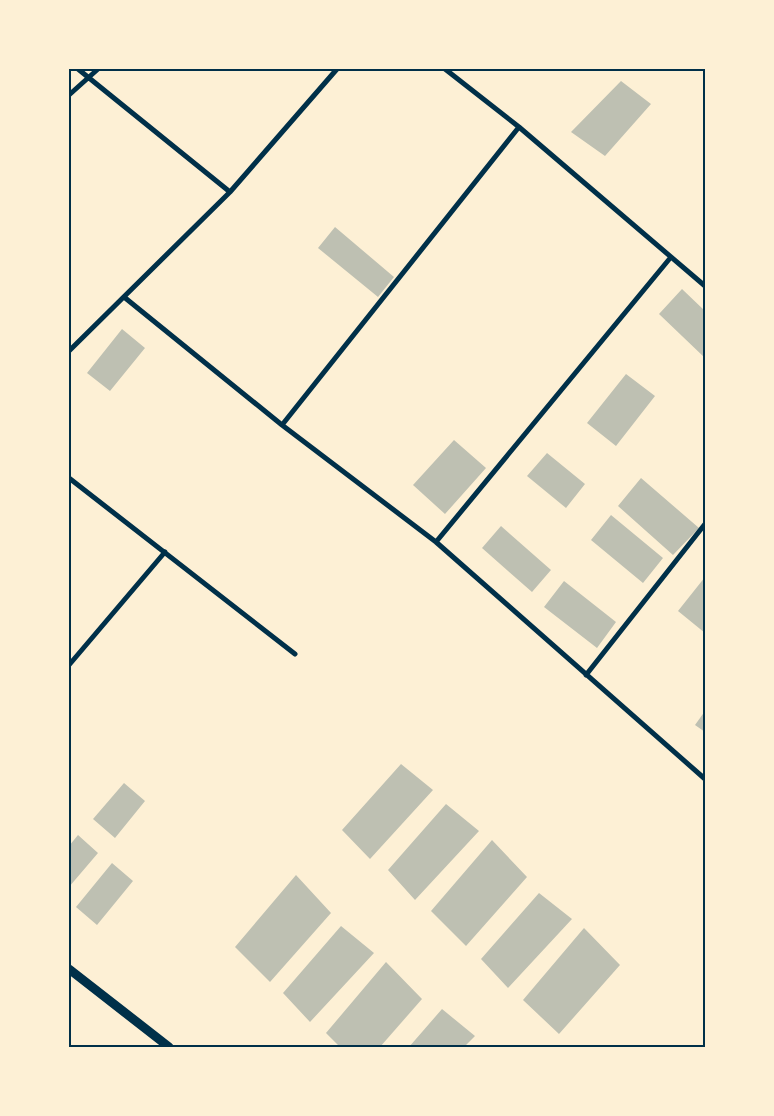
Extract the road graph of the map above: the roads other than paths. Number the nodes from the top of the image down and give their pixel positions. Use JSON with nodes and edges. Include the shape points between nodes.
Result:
{"nodes":[{"id":1,"x":78,"y":69,"type":"edge"},
{"id":2,"x":98,"y":69,"type":"edge"},
{"id":3,"x":338,"y":69,"type":"edge"},
{"id":4,"x":445,"y":69,"type":"edge"},
{"id":5,"x":89,"y":77,"type":"junction"},
{"id":6,"x":69,"y":95,"type":"edge"},
{"id":7,"x":519,"y":127,"type":"junction"},
{"id":8,"x":230,"y":192,"type":"junction"},
{"id":9,"x":671,"y":257,"type":"junction"},
{"id":10,"x":705,"y":286,"type":"edge"},
{"id":11,"x":124,"y":297,"type":"junction"},
{"id":12,"x":69,"y":351,"type":"edge"},
{"id":13,"x":282,"y":426,"type":"junction"},
{"id":14,"x":69,"y":478,"type":"edge"},
{"id":15,"x":705,"y":524,"type":"edge"},
{"id":16,"x":436,"y":542,"type":"junction"},
{"id":17,"x":165,"y":552,"type":"junction"},
{"id":18,"x":295,"y":654,"type":"dead end"},
{"id":19,"x":69,"y":664,"type":"edge"},
{"id":20,"x":586,"y":675,"type":"junction"},
{"id":21,"x":705,"y":779,"type":"edge"},
{"id":22,"x":69,"y":969,"type":"edge"},
{"id":23,"x":168,"y":1047,"type":"edge"}],
"edges":[{"from":1,"to":5,"type":"street"},
{"from":2,"to":5,"type":"street"},
{"from":3,"to":8,"type":"street"},
{"from":4,"to":7,"type":"street"},
{"from":5,"to":6,"type":"street"},
{"from":5,"to":8,"type":"street"},
{"from":7,"to":9,"type":"street"},
{"from":7,"to":13,"type":"street"},
{"from":8,"to":11,"type":"street"},
{"from":9,"to":10,"type":"street"},
{"from":9,"to":16,"type":"street"},
{"from":11,"to":12,"type":"street"},
{"from":11,"to":13,"type":"street"},
{"from":13,"to":16,"type":"street"},
{"from":14,"to":17,"type":"street"},
{"from":15,"to":20,"type":"street"},
{"from":16,"to":20,"type":"street"},
{"from":17,"to":18,"type":"street"},
{"from":17,"to":19,"type":"street"},
{"from":20,"to":21,"type":"street"},
{"from":22,"to":23,"type":"street"}]}
